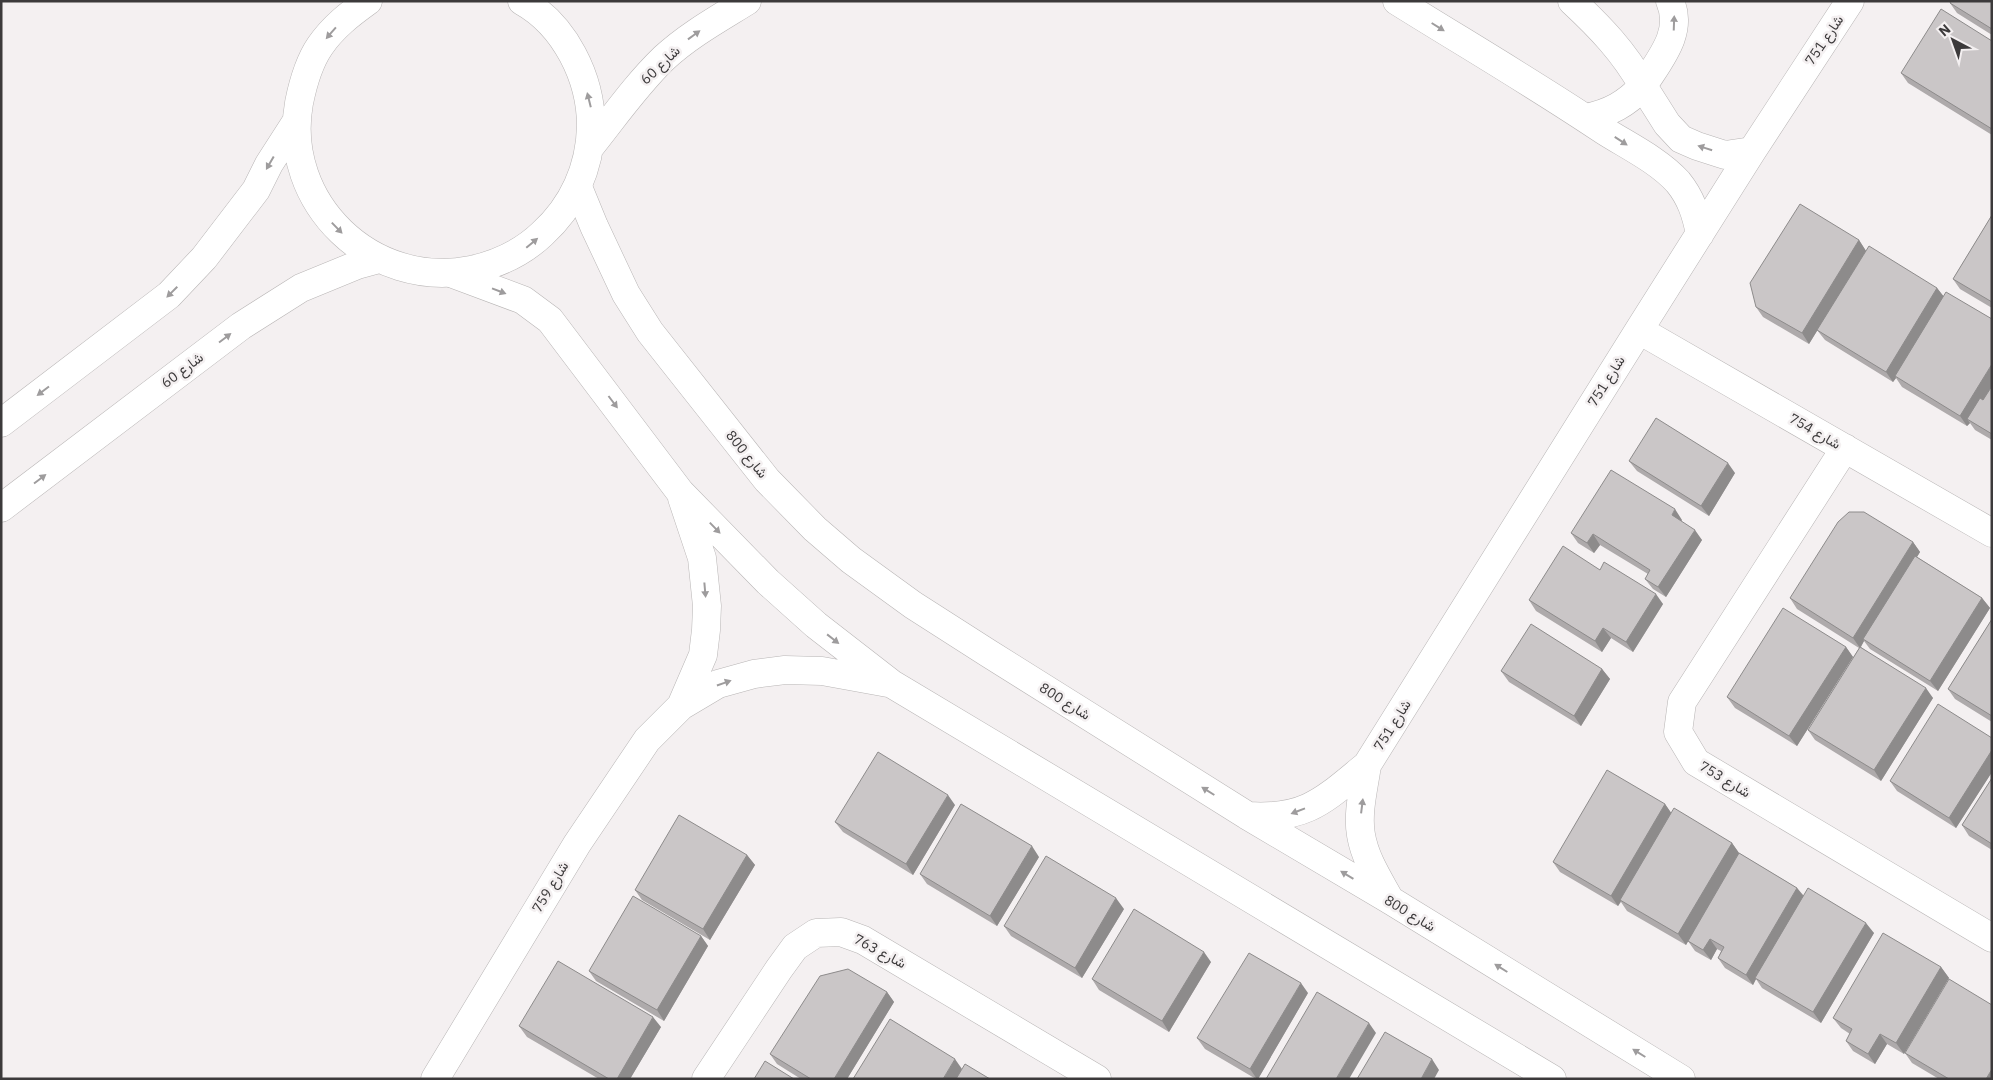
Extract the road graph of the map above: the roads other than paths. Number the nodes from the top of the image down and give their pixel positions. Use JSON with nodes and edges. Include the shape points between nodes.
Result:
{"nodes":[{"id":1,"x":368,"y":1,"type":"edge"},
{"id":2,"x":747,"y":1,"type":"edge"},
{"id":3,"x":1397,"y":1,"type":"edge"},
{"id":4,"x":1572,"y":1,"type":"edge"},
{"id":5,"x":1670,"y":1,"type":"edge"},
{"id":6,"x":1850,"y":1,"type":"edge"},
{"id":7,"x":534,"y":3,"type":"edge"},
{"id":8,"x":1643,"y":86,"type":"junction"},
{"id":9,"x":1586,"y":118,"type":"junction"},
{"id":10,"x":296,"y":122,"type":"junction"},
{"id":11,"x":590,"y":147,"type":"junction"},
{"id":12,"x":1752,"y":151,"type":"junction"},
{"id":13,"x":578,"y":187,"type":"junction"},
{"id":14,"x":1700,"y":234,"type":"junction"},
{"id":15,"x":379,"y":259,"type":"junction"},
{"id":16,"x":454,"y":274,"type":"junction"},
{"id":17,"x":1638,"y":330,"type":"junction"},
{"id":18,"x":1,"y":423,"type":"edge"},
{"id":19,"x":1845,"y":448,"type":"junction"},
{"id":20,"x":680,"y":492,"type":"junction"},
{"id":21,"x":1,"y":508,"type":"edge"},
{"id":22,"x":1992,"y":532,"type":"edge"},
{"id":23,"x":892,"y":684,"type":"junction"},
{"id":24,"x":681,"y":706,"type":"junction"},
{"id":25,"x":1367,"y":765,"type":"junction"},
{"id":26,"x":1248,"y":816,"type":"junction"},
{"id":27,"x":1390,"y":900,"type":"junction"},
{"id":28,"x":1992,"y":938,"type":"edge"},
{"id":29,"x":435,"y":1079,"type":"edge"},
{"id":30,"x":706,"y":1079,"type":"edge"},
{"id":31,"x":1097,"y":1079,"type":"edge"},
{"id":32,"x":1552,"y":1079,"type":"edge"},
{"id":33,"x":1681,"y":1079,"type":"edge"}],
"edges":[{"from":1,"to":10,"type":"street","one_way":true,"via":[[346,16],[320,46],[303,82]]},
{"from":11,"to":2,"type":"street","name":"شارع 60","one_way":true,"via":[[665,57],[694,34]]},
{"from":3,"to":9,"type":"street","one_way":true},
{"from":4,"to":8,"type":"street","via":[[1616,44]]},
{"from":8,"to":5,"type":"street","one_way":true,"via":[[1671,41],[1675,19]]},
{"from":6,"to":12,"type":"street","name":"شارع 751"},
{"from":11,"to":7,"type":"street","one_way":true,"via":[[591,107],[580,68],[560,34]]},
{"from":8,"to":9,"type":"street","via":[[1617,108]]},
{"from":12,"to":8,"type":"street","one_way":true,"via":[[1725,155],[1681,139],[1667,124]]},
{"from":9,"to":14,"type":"street","one_way":true,"via":[[1663,169],[1677,182],[1692,206]]},
{"from":10,"to":15,"type":"street","one_way":true,"via":[[298,156],[309,188],[327,217],[350,241]]},
{"from":10,"to":18,"type":"street","one_way":true,"via":[[256,190],[204,258],[169,295]]},
{"from":11,"to":13,"type":"street"},
{"from":12,"to":14,"type":"street","name":"شارع 751"},
{"from":16,"to":13,"type":"street","one_way":true,"via":[[492,266],[528,247],[557,220]]},
{"from":26,"to":13,"type":"street","name":"شارع 800","one_way":true,"via":[[913,605],[815,529],[768,480],[650,332],[626,294]]},
{"from":14,"to":17,"type":"street","name":"شارع 751"},
{"from":15,"to":16,"type":"street","via":[[415,271]]},
{"from":21,"to":15,"type":"street","name":"شارع 60","one_way":true,"via":[[241,326],[301,288]]},
{"from":16,"to":20,"type":"street","one_way":true,"via":[[523,300],[550,320]]},
{"from":17,"to":19,"type":"street","name":"شارع 754"},
{"from":17,"to":25,"type":"street","name":"شارع 751"},
{"from":19,"to":22,"type":"street","name":"شارع 754"},
{"from":19,"to":28,"type":"street","name":"شارع 753","via":[[1682,702],[1678,732],[1696,762]]},
{"from":20,"to":23,"type":"street","one_way":true,"via":[[775,588],[816,625]]},
{"from":20,"to":24,"type":"street","name":"شارع 759","one_way":true,"via":[[702,558],[706,606],[703,655]]},
{"from":24,"to":23,"type":"street","name":"شارع 759","one_way":true,"via":[[718,684],[785,670],[822,670]]},
{"from":23,"to":32,"type":"street"},
{"from":24,"to":29,"type":"street","name":"شارع 759","via":[[647,740],[577,844]]},
{"from":25,"to":26,"type":"street","name":"شارع 751","one_way":true,"via":[[1324,800],[1295,814]]},
{"from":27,"to":25,"type":"street","name":"شارع 751","one_way":true,"via":[[1365,852],[1361,834]]},
{"from":27,"to":26,"type":"street","name":"شارع 800","one_way":true},
{"from":33,"to":27,"type":"street","name":"شارع 800","one_way":true},
{"from":30,"to":31,"type":"street","name":"شارع 763","via":[[795,947],[816,933],[841,932],[863,940]]}]}
